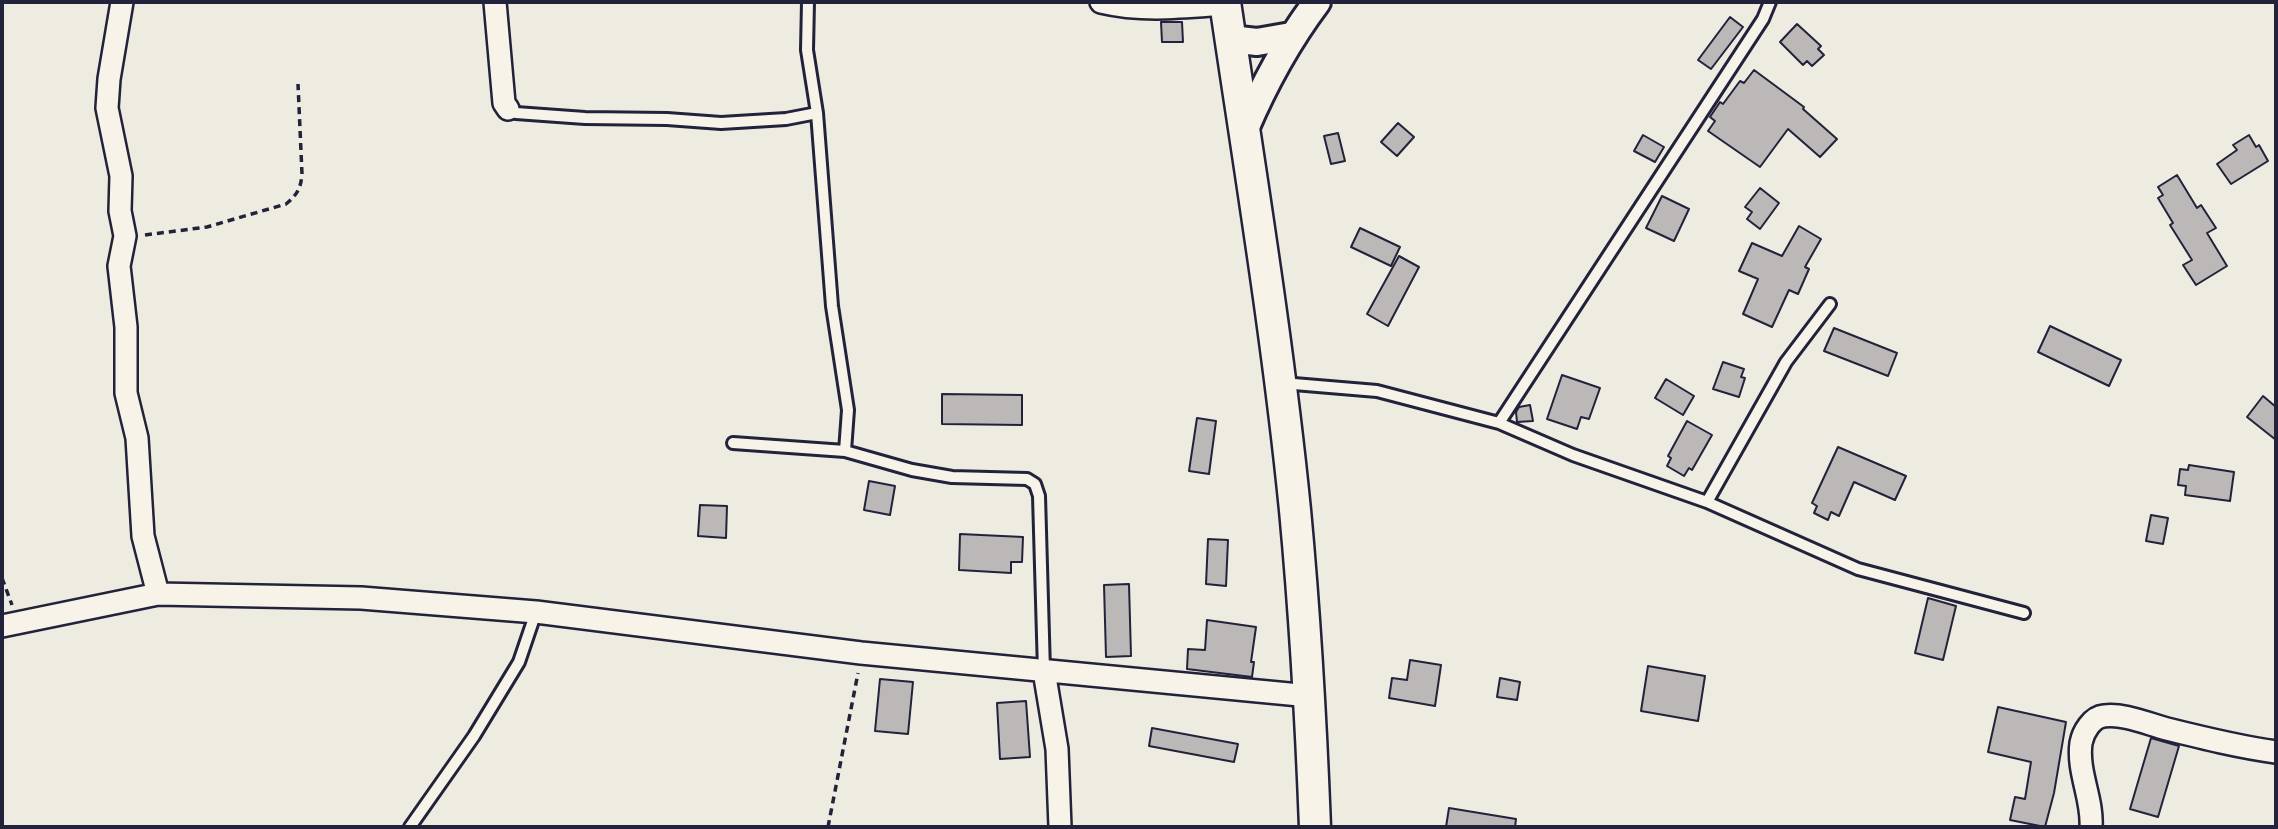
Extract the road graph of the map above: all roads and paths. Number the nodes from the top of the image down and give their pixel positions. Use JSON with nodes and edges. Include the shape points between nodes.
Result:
{"nodes":[{"id":1,"x":122,"y":2,"type":"edge"},
{"id":2,"x":495,"y":2,"type":"edge"},
{"id":3,"x":808,"y":2,"type":"edge"},
{"id":4,"x":1101,"y":2,"type":"edge"},
{"id":5,"x":1317,"y":2,"type":"edge"},
{"id":6,"x":1770,"y":2,"type":"edge"},
{"id":7,"x":1226,"y":3,"type":"edge"},
{"id":8,"x":1292,"y":36,"type":"junction"},
{"id":9,"x":1230,"y":38,"type":"junction"},
{"id":10,"x":298,"y":84,"type":"dead end"},
{"id":11,"x":508,"y":109,"type":"joint"},
{"id":12,"x":817,"y":113,"type":"junction"},
{"id":13,"x":1245,"y":129,"type":"junction"},
{"id":14,"x":125,"y":236,"type":"junction"},
{"id":15,"x":1830,"y":304,"type":"dead end"},
{"id":16,"x":1279,"y":383,"type":"junction"},
{"id":17,"x":1499,"y":423,"type":"junction"},
{"id":18,"x":733,"y":443,"type":"dead end"},
{"id":19,"x":845,"y":451,"type":"junction"},
{"id":20,"x":1707,"y":502,"type":"junction"},
{"id":21,"x":2,"y":578,"type":"edge"},
{"id":22,"x":158,"y":594,"type":"junction"},
{"id":23,"x":536,"y":612,"type":"junction"},
{"id":24,"x":2024,"y":613,"type":"dead end"},
{"id":25,"x":11,"y":624,"type":"edge"},
{"id":26,"x":861,"y":653,"type":"junction"},
{"id":27,"x":1044,"y":671,"type":"junction"},
{"id":28,"x":1310,"y":696,"type":"junction"},
{"id":29,"x":2276,"y":752,"type":"edge"},
{"id":30,"x":411,"y":827,"type":"edge"},
{"id":31,"x":828,"y":827,"type":"edge"},
{"id":32,"x":1060,"y":827,"type":"edge"},
{"id":33,"x":1315,"y":827,"type":"edge"},
{"id":34,"x":2091,"y":827,"type":"edge"}],
"edges":[{"from":1,"to":14,"type":"street","via":[[107,108],[121,176]]},
{"from":2,"to":11,"type":"street"},
{"from":3,"to":12,"type":"lane","via":[[807,50]]},
{"from":4,"to":7,"type":"street","via":[[1158,9]]},
{"from":5,"to":8,"type":"street"},
{"from":6,"to":17,"type":"lane"},
{"from":7,"to":9,"type":"main road"},
{"from":8,"to":9,"type":"street","via":[[1257,42]]},
{"from":8,"to":13,"type":"street"},
{"from":9,"to":13,"type":"main road"},
{"from":10,"to":14,"type":"path","via":[[302,185],[286,204],[207,228]]},
{"from":11,"to":12,"type":"lane","via":[[585,118],[721,123]]},
{"from":12,"to":19,"type":"lane","via":[[831,306],[848,410]]},
{"from":13,"to":16,"type":"main road"},
{"from":14,"to":22,"type":"street","via":[[119,266],[126,327],[126,393],[137,438],[143,536]]},
{"from":15,"to":20,"type":"lane","via":[[1786,362]]},
{"from":16,"to":17,"type":"lane","via":[[1377,391]]},
{"from":16,"to":28,"type":"main road","via":[[1295,509]]},
{"from":17,"to":20,"type":"lane","via":[[1573,455]]},
{"from":18,"to":19,"type":"lane"},
{"from":19,"to":27,"type":"lane","via":[[952,477],[1027,479],[1035,484]]},
{"from":20,"to":24,"type":"lane","via":[[1858,569]]},
{"from":21,"to":25,"type":"path"},
{"from":22,"to":23,"type":"street","via":[[361,597]]},
{"from":22,"to":25,"type":"street"},
{"from":23,"to":26,"type":"street"},
{"from":23,"to":30,"type":"lane","via":[[519,662]]},
{"from":26,"to":27,"type":"street"},
{"from":26,"to":31,"type":"path"},
{"from":27,"to":28,"type":"street"},
{"from":27,"to":32,"type":"street","via":[[1056,749]]},
{"from":28,"to":33,"type":"main road"},
{"from":29,"to":34,"type":"street","via":[[2236,747],[2126,718],[2094,720],[2081,742]]}]}
